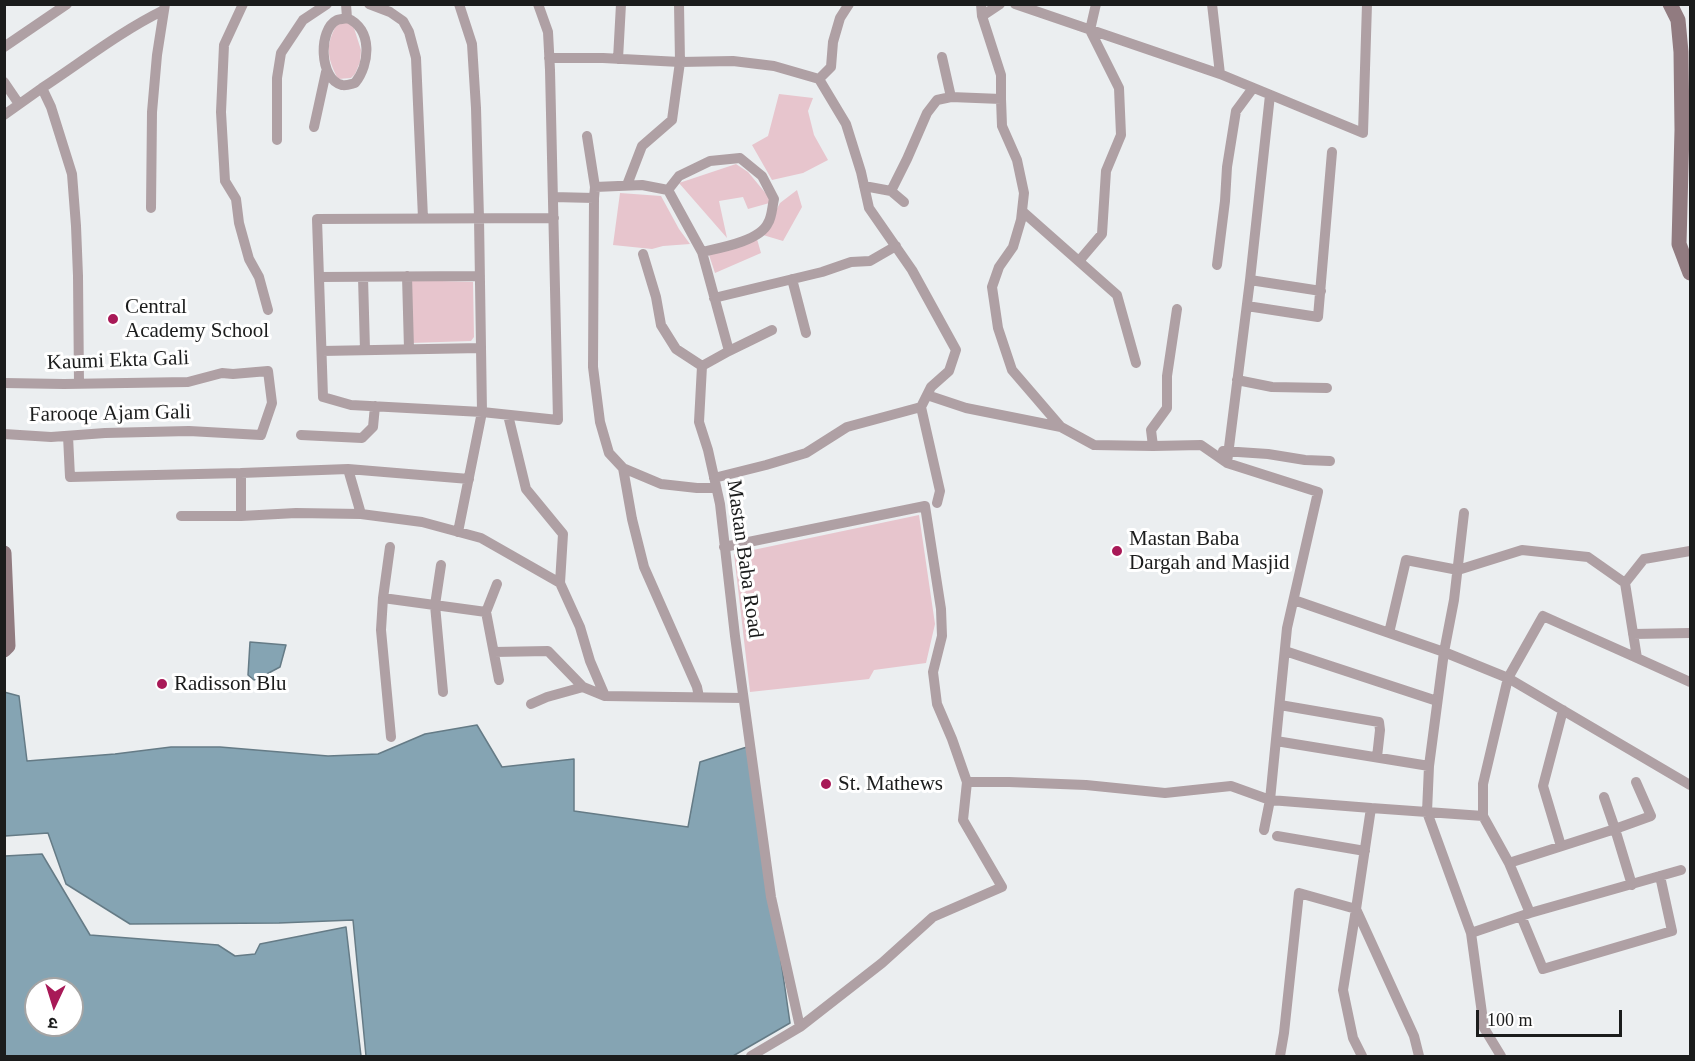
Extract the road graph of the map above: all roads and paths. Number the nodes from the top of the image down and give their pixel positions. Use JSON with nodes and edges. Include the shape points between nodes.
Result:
{"nodes":[{"id":1,"x":66,"y":4,"type":"edge"},
{"id":2,"x":243,"y":4,"type":"edge"},
{"id":3,"x":327,"y":4,"type":"edge"},
{"id":4,"x":346,"y":4,"type":"edge"},
{"id":5,"x":369,"y":4,"type":"edge"},
{"id":6,"x":459,"y":4,"type":"edge"},
{"id":7,"x":538,"y":4,"type":"edge"},
{"id":8,"x":621,"y":4,"type":"edge"},
{"id":9,"x":680,"y":4,"type":"edge"},
{"id":10,"x":849,"y":4,"type":"edge"},
{"id":11,"x":1000,"y":4,"type":"edge"},
{"id":12,"x":1015,"y":4,"type":"edge"},
{"id":13,"x":1096,"y":4,"type":"edge"},
{"id":14,"x":1212,"y":4,"type":"edge"},
{"id":15,"x":1367,"y":4,"type":"edge"},
{"id":16,"x":1670,"y":4,"type":"edge"},
{"id":17,"x":165,"y":7,"type":"edge"},
{"id":18,"x":982,"y":10,"type":"edge"},
{"id":19,"x":347,"y":18,"type":"junction"},
{"id":20,"x":1090,"y":30,"type":"junction"},
{"id":21,"x":4,"y":47,"type":"edge"},
{"id":22,"x":942,"y":57,"type":"dead end"},
{"id":23,"x":549,"y":58,"type":"junction"},
{"id":24,"x":618,"y":59,"type":"junction"},
{"id":25,"x":680,"y":62,"type":"junction"},
{"id":26,"x":326,"y":72,"type":"junction"},
{"id":27,"x":1220,"y":74,"type":"junction"},
{"id":28,"x":819,"y":79,"type":"junction"},
{"id":29,"x":4,"y":82,"type":"edge"},
{"id":30,"x":42,"y":87,"type":"junction"},
{"id":31,"x":1253,"y":88,"type":"junction"},
{"id":32,"x":1270,"y":95,"type":"junction"},
{"id":33,"x":951,"y":97,"type":"junction"},
{"id":34,"x":1001,"y":99,"type":"junction"},
{"id":35,"x":18,"y":104,"type":"junction"},
{"id":36,"x":4,"y":115,"type":"edge"},
{"id":37,"x":314,"y":127,"type":"dead end"},
{"id":38,"x":587,"y":136,"type":"dead end"},
{"id":39,"x":277,"y":140,"type":"dead end"},
{"id":40,"x":1332,"y":152,"type":"dead end"},
{"id":41,"x":627,"y":185,"type":"junction"},
{"id":42,"x":864,"y":186,"type":"junction"},
{"id":43,"x":668,"y":190,"type":"junction"},
{"id":44,"x":891,"y":191,"type":"junction"},
{"id":45,"x":594,"y":192,"type":"junction"},
{"id":46,"x":553,"y":198,"type":"junction"},
{"id":47,"x":904,"y":202,"type":"dead end"},
{"id":48,"x":151,"y":208,"type":"dead end"},
{"id":49,"x":1022,"y":211,"type":"junction"},
{"id":50,"x":423,"y":218,"type":"junction"},
{"id":51,"x":479,"y":218,"type":"junction"},
{"id":52,"x":554,"y":218,"type":"junction"},
{"id":53,"x":896,"y":246,"type":"junction"},
{"id":54,"x":702,"y":252,"type":"junction"},
{"id":55,"x":643,"y":254,"type":"dead end"},
{"id":56,"x":1079,"y":261,"type":"junction"},
{"id":57,"x":1217,"y":265,"type":"dead end"},
{"id":58,"x":1690,"y":273,"type":"edge"},
{"id":59,"x":407,"y":276,"type":"junction"},
{"id":60,"x":480,"y":276,"type":"junction"},
{"id":61,"x":319,"y":277,"type":"junction"},
{"id":62,"x":363,"y":277,"type":"junction"},
{"id":63,"x":792,"y":279,"type":"junction"},
{"id":64,"x":1250,"y":280,"type":"junction"},
{"id":65,"x":1321,"y":291,"type":"junction"},
{"id":66,"x":714,"y":298,"type":"junction"},
{"id":67,"x":1247,"y":306,"type":"junction"},
{"id":68,"x":1178,"y":309,"type":"dead end"},
{"id":69,"x":268,"y":310,"type":"dead end"},
{"id":70,"x":772,"y":330,"type":"dead end"},
{"id":71,"x":806,"y":333,"type":"dead end"},
{"id":72,"x":481,"y":348,"type":"junction"},
{"id":73,"x":409,"y":349,"type":"junction"},
{"id":74,"x":365,"y":350,"type":"junction"},
{"id":75,"x":322,"y":351,"type":"junction"},
{"id":76,"x":729,"y":351,"type":"junction"},
{"id":77,"x":1136,"y":363,"type":"dead end"},
{"id":78,"x":702,"y":366,"type":"junction"},
{"id":79,"x":1237,"y":380,"type":"junction"},
{"id":80,"x":4,"y":383,"type":"edge"},
{"id":81,"x":79,"y":384,"type":"junction"},
{"id":82,"x":1327,"y":388,"type":"dead end"},
{"id":83,"x":927,"y":395,"type":"junction"},
{"id":84,"x":375,"y":406,"type":"junction"},
{"id":85,"x":921,"y":407,"type":"junction"},
{"id":86,"x":482,"y":412,"type":"junction"},
{"id":87,"x":508,"y":415,"type":"junction"},
{"id":88,"x":1061,"y":427,"type":"junction"},
{"id":89,"x":216,"y":432,"type":"joint"},
{"id":90,"x":4,"y":434,"type":"edge"},
{"id":91,"x":301,"y":435,"type":"dead end"},
{"id":92,"x":68,"y":436,"type":"junction"},
{"id":93,"x":1153,"y":446,"type":"junction"},
{"id":94,"x":1228,"y":450,"type":"junction"},
{"id":95,"x":1212,"y":453,"type":"junction"},
{"id":96,"x":1330,"y":461,"type":"dead end"},
{"id":97,"x":1227,"y":463,"type":"junction"},
{"id":98,"x":623,"y":468,"type":"junction"},
{"id":99,"x":348,"y":469,"type":"junction"},
{"id":100,"x":241,"y":473,"type":"junction"},
{"id":101,"x":468,"y":479,"type":"junction"},
{"id":102,"x":715,"y":483,"type":"junction"},
{"id":103,"x":937,"y":503,"type":"dead end"},
{"id":104,"x":1464,"y":513,"type":"dead end"},
{"id":105,"x":361,"y":514,"type":"junction"},
{"id":106,"x":181,"y":516,"type":"dead end"},
{"id":107,"x":241,"y":516,"type":"junction"},
{"id":108,"x":458,"y":532,"type":"junction"},
{"id":109,"x":390,"y":547,"type":"dead end"},
{"id":110,"x":724,"y":547,"type":"junction"},
{"id":111,"x":1690,"y":551,"type":"edge"},
{"id":112,"x":4,"y":553,"type":"edge"},
{"id":113,"x":441,"y":565,"type":"dead end"},
{"id":114,"x":1458,"y":570,"type":"junction"},
{"id":115,"x":560,"y":583,"type":"junction"},
{"id":116,"x":1625,"y":583,"type":"junction"},
{"id":117,"x":497,"y":584,"type":"dead end"},
{"id":118,"x":383,"y":598,"type":"junction"},
{"id":119,"x":1294,"y":600,"type":"junction"},
{"id":120,"x":435,"y":605,"type":"junction"},
{"id":121,"x":486,"y":612,"type":"junction"},
{"id":122,"x":1389,"y":633,"type":"junction"},
{"id":123,"x":1690,"y":633,"type":"edge"},
{"id":124,"x":1633,"y":634,"type":"junction"},
{"id":125,"x":4,"y":650,"type":"edge"},
{"id":126,"x":1285,"y":651,"type":"junction"},
{"id":127,"x":494,"y":652,"type":"junction"},
{"id":128,"x":1444,"y":652,"type":"junction"},
{"id":129,"x":1637,"y":657,"type":"junction"},
{"id":130,"x":1508,"y":678,"type":"junction"},
{"id":131,"x":499,"y":680,"type":"dead end"},
{"id":132,"x":1690,"y":682,"type":"edge"},
{"id":133,"x":583,"y":687,"type":"junction"},
{"id":134,"x":443,"y":692,"type":"dead end"},
{"id":135,"x":605,"y":696,"type":"junction"},
{"id":136,"x":699,"y":697,"type":"junction"},
{"id":137,"x":743,"y":698,"type":"junction"},
{"id":138,"x":1437,"y":701,"type":"junction"},
{"id":139,"x":531,"y":704,"type":"dead end"},
{"id":140,"x":1280,"y":705,"type":"junction"},
{"id":141,"x":1563,"y":710,"type":"junction"},
{"id":142,"x":391,"y":737,"type":"dead end"},
{"id":143,"x":1276,"y":741,"type":"junction"},
{"id":144,"x":1377,"y":757,"type":"junction"},
{"id":145,"x":1429,"y":766,"type":"junction"},
{"id":146,"x":967,"y":782,"type":"junction"},
{"id":147,"x":1636,"y":783,"type":"dead end"},
{"id":148,"x":1690,"y":785,"type":"edge"},
{"id":149,"x":1604,"y":797,"type":"dead end"},
{"id":150,"x":1270,"y":800,"type":"junction"},
{"id":151,"x":1371,"y":808,"type":"junction"},
{"id":152,"x":1427,"y":812,"type":"junction"},
{"id":153,"x":1484,"y":816,"type":"junction"},
{"id":154,"x":1615,"y":829,"type":"junction"},
{"id":155,"x":1264,"y":830,"type":"dead end"},
{"id":156,"x":1276,"y":836,"type":"dead end"},
{"id":157,"x":1561,"y":846,"type":"junction"},
{"id":158,"x":1365,"y":851,"type":"junction"},
{"id":159,"x":1509,"y":863,"type":"junction"},
{"id":160,"x":1681,"y":870,"type":"dead end"},
{"id":161,"x":1660,"y":876,"type":"junction"},
{"id":162,"x":1632,"y":885,"type":"junction"},
{"id":163,"x":1356,"y":909,"type":"junction"},
{"id":164,"x":1526,"y":915,"type":"junction"},
{"id":165,"x":1471,"y":933,"type":"junction"},
{"id":166,"x":800,"y":1027,"type":"junction"},
{"id":167,"x":751,"y":1056,"type":"edge"},
{"id":168,"x":1280,"y":1056,"type":"edge"},
{"id":169,"x":1362,"y":1056,"type":"edge"},
{"id":170,"x":1419,"y":1056,"type":"edge"},
{"id":171,"x":1501,"y":1056,"type":"edge"}],
"edges":[{"from":1,"to":21,"type":"street"},
{"from":2,"to":69,"type":"street","via":[[224,45],[221,112],[225,181],[236,199],[249,259],[259,277]]},
{"from":3,"to":39,"type":"street","via":[[303,20],[281,54]]},
{"from":4,"to":19,"type":"street"},
{"from":5,"to":50,"type":"street","via":[[403,21],[416,58]]},
{"from":6,"to":51,"type":"street","via":[[472,44]]},
{"from":7,"to":23,"type":"street","via":[[548,32]]},
{"from":8,"to":24,"type":"street"},
{"from":9,"to":25,"type":"street"},
{"from":10,"to":28,"type":"street","via":[[833,42],[831,67]]},
{"from":11,"to":18,"type":"street"},
{"from":12,"to":20,"type":"street"},
{"from":13,"to":20,"type":"street"},
{"from":14,"to":27,"type":"street"},
{"from":15,"to":32,"type":"street","via":[[1363,133]]},
{"from":16,"to":58,"type":"street","via":[[1678,20],[1681,52],[1679,244]]},
{"from":17,"to":30,"type":"street"},
{"from":17,"to":48,"type":"street","via":[[152,112]]},
{"from":18,"to":34,"type":"street","via":[[1001,75]]},
{"from":19,"to":26,"type":"street","via":[[332,24],[326,36]]},
{"from":19,"to":26,"type":"street","via":[[362,33],[367,60],[355,83],[344,86],[333,82]]},
{"from":20,"to":27,"type":"street"},
{"from":20,"to":56,"type":"street","via":[[1119,88],[1121,135],[1106,171],[1102,234]]},
{"from":22,"to":33,"type":"street"},
{"from":23,"to":24,"type":"street"},
{"from":23,"to":46,"type":"street"},
{"from":24,"to":25,"type":"street"},
{"from":25,"to":28,"type":"street","via":[[733,61],[774,66]]},
{"from":25,"to":41,"type":"street","via":[[672,120],[642,146]]},
{"from":26,"to":37,"type":"street"},
{"from":27,"to":31,"type":"street"},
{"from":28,"to":42,"type":"street","via":[[846,124]]},
{"from":29,"to":35,"type":"street"},
{"from":30,"to":35,"type":"street"},
{"from":30,"to":81,"type":"street","via":[[72,174]]},
{"from":31,"to":32,"type":"street"},
{"from":31,"to":57,"type":"street","via":[[1236,111]]},
{"from":32,"to":64,"type":"street"},
{"from":33,"to":34,"type":"street"},
{"from":33,"to":44,"type":"street","via":[[937,100],[927,113]]},
{"from":34,"to":49,"type":"street","via":[[1002,126],[1017,160],[1024,193]]},
{"from":35,"to":36,"type":"street"},
{"from":38,"to":45,"type":"street"},
{"from":40,"to":65,"type":"street"},
{"from":41,"to":43,"type":"street"},
{"from":41,"to":45,"type":"street"},
{"from":42,"to":44,"type":"street"},
{"from":42,"to":53,"type":"street","via":[[869,208]]},
{"from":43,"to":54,"type":"street"},
{"from":43,"to":54,"type":"street","via":[[679,176],[710,161],[740,158],[762,176],[774,199],[768,225],[749,240]]},
{"from":44,"to":47,"type":"street"},
{"from":45,"to":46,"type":"street"},
{"from":45,"to":98,"type":"street","via":[[593,367],[600,422],[609,453]]},
{"from":46,"to":52,"type":"street"},
{"from":49,"to":56,"type":"street"},
{"from":49,"to":88,"type":"street","via":[[1012,247],[992,287],[998,328],[1012,370]]},
{"from":50,"to":51,"type":"street"},
{"from":50,"to":61,"type":"street","via":[[317,219]]},
{"from":51,"to":52,"type":"street"},
{"from":51,"to":60,"type":"street"},
{"from":52,"to":87,"type":"street","via":[[558,420]]},
{"from":53,"to":63,"type":"street","via":[[870,261],[852,262]]},
{"from":53,"to":83,"type":"street","via":[[956,350],[950,371]]},
{"from":54,"to":66,"type":"street"},
{"from":55,"to":78,"type":"street","via":[[661,325],[676,350]]},
{"from":56,"to":77,"type":"street","via":[[1117,295]]},
{"from":59,"to":60,"type":"street"},
{"from":59,"to":62,"type":"street"},
{"from":59,"to":73,"type":"street"},
{"from":60,"to":72,"type":"street"},
{"from":61,"to":62,"type":"street"},
{"from":61,"to":75,"type":"street"},
{"from":62,"to":74,"type":"street"},
{"from":63,"to":66,"type":"street"},
{"from":63,"to":71,"type":"street"},
{"from":64,"to":65,"type":"street"},
{"from":64,"to":67,"type":"street"},
{"from":65,"to":67,"type":"street","via":[[1318,317]]},
{"from":66,"to":76,"type":"street"},
{"from":67,"to":79,"type":"street"},
{"from":68,"to":93,"type":"street","via":[[1167,376],[1167,408],[1151,430]]},
{"from":70,"to":76,"type":"street"},
{"from":72,"to":73,"type":"street"},
{"from":72,"to":86,"type":"street"},
{"from":73,"to":74,"type":"street"},
{"from":74,"to":75,"type":"street"},
{"from":75,"to":84,"type":"street","via":[[323,397],[351,405]]},
{"from":76,"to":78,"type":"street"},
{"from":78,"to":102,"type":"street","name":"Mastan Baba Road","via":[[699,422]]},
{"from":79,"to":82,"type":"street","via":[[1272,387]]},
{"from":79,"to":94,"type":"street"},
{"from":80,"to":81,"type":"street","name":"Kaumi Ekta Gali"},
{"from":81,"to":89,"type":"street","name":"Kaumi Ekta Gali","via":[[188,382],[222,373],[268,371],[272,403],[261,435]]},
{"from":83,"to":85,"type":"street"},
{"from":83,"to":88,"type":"street","via":[[966,408]]},
{"from":84,"to":86,"type":"street"},
{"from":84,"to":91,"type":"street","via":[[373,427],[362,438]]},
{"from":85,"to":102,"type":"street","via":[[847,427],[806,453]]},
{"from":85,"to":103,"type":"street","via":[[940,491]]},
{"from":86,"to":87,"type":"street"},
{"from":86,"to":101,"type":"street"},
{"from":87,"to":115,"type":"street","via":[[526,489],[563,534]]},
{"from":88,"to":93,"type":"street","via":[[1094,445]]},
{"from":89,"to":92,"type":"street","name":"Farooqe Ajam Gali"},
{"from":90,"to":92,"type":"street","name":"Farooqe Ajam Gali"},
{"from":92,"to":100,"type":"street","via":[[70,477]]},
{"from":93,"to":95,"type":"street","via":[[1201,446]]},
{"from":94,"to":95,"type":"street"},
{"from":94,"to":96,"type":"street"},
{"from":94,"to":97,"type":"street"},
{"from":95,"to":97,"type":"street"},
{"from":97,"to":119,"type":"street","via":[[1317,492]]},
{"from":98,"to":102,"type":"street","via":[[661,484],[697,488]]},
{"from":98,"to":136,"type":"street","via":[[644,567]]},
{"from":99,"to":100,"type":"street"},
{"from":99,"to":101,"type":"street"},
{"from":99,"to":105,"type":"street"},
{"from":100,"to":107,"type":"street"},
{"from":101,"to":108,"type":"street"},
{"from":102,"to":110,"type":"street","name":"Mastan Baba Road"},
{"from":104,"to":114,"type":"street"},
{"from":105,"to":107,"type":"street"},
{"from":105,"to":108,"type":"street","via":[[422,522]]},
{"from":106,"to":107,"type":"street"},
{"from":108,"to":115,"type":"street","via":[[481,538]]},
{"from":109,"to":118,"type":"street"},
{"from":110,"to":137,"type":"street","name":"Mastan Baba Road"},
{"from":110,"to":146,"type":"street","via":[[925,506],[941,609],[942,636],[933,672],[937,704]]},
{"from":111,"to":116,"type":"street","via":[[1644,559]]},
{"from":112,"to":125,"type":"street","via":[[8,646]]},
{"from":113,"to":120,"type":"street"},
{"from":114,"to":116,"type":"street","via":[[1522,550],[1588,557]]},
{"from":114,"to":122,"type":"street","via":[[1406,560]]},
{"from":114,"to":128,"type":"street"},
{"from":115,"to":135,"type":"street"},
{"from":116,"to":124,"type":"street"},
{"from":117,"to":121,"type":"street"},
{"from":118,"to":120,"type":"street"},
{"from":118,"to":142,"type":"street","via":[[381,630]]},
{"from":119,"to":122,"type":"street"},
{"from":119,"to":126,"type":"street"},
{"from":120,"to":121,"type":"street"},
{"from":120,"to":134,"type":"street"},
{"from":121,"to":127,"type":"street"},
{"from":122,"to":128,"type":"street"},
{"from":123,"to":124,"type":"street"},
{"from":124,"to":129,"type":"street"},
{"from":126,"to":138,"type":"street"},
{"from":126,"to":140,"type":"street"},
{"from":127,"to":131,"type":"street"},
{"from":127,"to":133,"type":"street","via":[[548,651]]},
{"from":128,"to":130,"type":"street"},
{"from":128,"to":138,"type":"street"},
{"from":129,"to":130,"type":"street","via":[[1543,615]]},
{"from":129,"to":132,"type":"street"},
{"from":130,"to":141,"type":"street"},
{"from":130,"to":153,"type":"street","via":[[1483,784]]},
{"from":133,"to":135,"type":"street"},
{"from":133,"to":139,"type":"street"},
{"from":135,"to":136,"type":"street"},
{"from":136,"to":137,"type":"street"},
{"from":137,"to":166,"type":"street","name":"Mastan Baba Road","via":[[771,897]]},
{"from":138,"to":145,"type":"street"},
{"from":140,"to":143,"type":"street"},
{"from":140,"to":144,"type":"street","via":[[1379,722]]},
{"from":141,"to":148,"type":"street"},
{"from":141,"to":157,"type":"street","via":[[1543,786]]},
{"from":143,"to":144,"type":"street"},
{"from":143,"to":150,"type":"street"},
{"from":144,"to":145,"type":"street"},
{"from":145,"to":152,"type":"street"},
{"from":146,"to":150,"type":"street","via":[[1086,785],[1165,793],[1231,786]]},
{"from":146,"to":166,"type":"street","via":[[963,820],[1002,887],[933,917]]},
{"from":147,"to":154,"type":"street","via":[[1651,816]]},
{"from":149,"to":154,"type":"street"},
{"from":150,"to":151,"type":"street"},
{"from":150,"to":155,"type":"street"},
{"from":151,"to":152,"type":"street"},
{"from":151,"to":158,"type":"street"},
{"from":152,"to":153,"type":"street"},
{"from":152,"to":165,"type":"street"},
{"from":153,"to":159,"type":"street"},
{"from":154,"to":157,"type":"street"},
{"from":154,"to":162,"type":"street"},
{"from":156,"to":158,"type":"street"},
{"from":157,"to":159,"type":"street"},
{"from":158,"to":163,"type":"street"},
{"from":159,"to":164,"type":"street"},
{"from":160,"to":161,"type":"street"},
{"from":161,"to":162,"type":"street"},
{"from":161,"to":164,"type":"street","via":[[1672,931],[1543,969]]},
{"from":162,"to":164,"type":"street"},
{"from":163,"to":168,"type":"street","via":[[1299,893]]},
{"from":163,"to":169,"type":"street","via":[[1343,990],[1353,1038]]},
{"from":163,"to":170,"type":"street","via":[[1414,1036]]},
{"from":164,"to":165,"type":"street"},
{"from":165,"to":171,"type":"street","via":[[1484,1028]]},
{"from":166,"to":167,"type":"street"}]}
